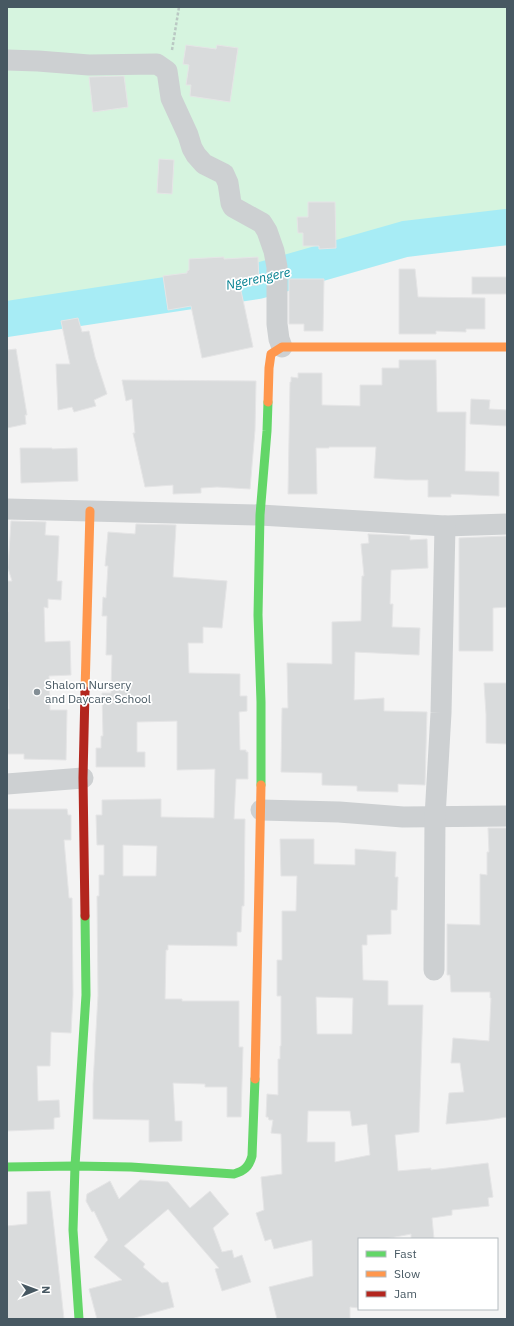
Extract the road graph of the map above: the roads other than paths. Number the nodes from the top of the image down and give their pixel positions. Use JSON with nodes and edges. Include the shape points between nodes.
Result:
{"nodes":[{"id":1,"x":7,"y":60,"type":"edge"},
{"id":2,"x":282,"y":347,"type":"junction"},
{"id":3,"x":507,"y":347,"type":"edge"},
{"id":4,"x":7,"y":508,"type":"edge"},
{"id":5,"x":90,"y":511,"type":"junction"},
{"id":6,"x":260,"y":515,"type":"junction"},
{"id":7,"x":507,"y":524,"type":"edge"},
{"id":8,"x":445,"y":526,"type":"junction"},
{"id":9,"x":83,"y":778,"type":"junction"},
{"id":10,"x":7,"y":784,"type":"edge"},
{"id":11,"x":261,"y":810,"type":"junction"},
{"id":12,"x":507,"y":816,"type":"edge"},
{"id":13,"x":435,"y":817,"type":"junction"},
{"id":14,"x":434,"y":970,"type":"dead end"},
{"id":15,"x":75,"y":1166,"type":"junction"},
{"id":16,"x":7,"y":1167,"type":"edge"},
{"id":17,"x":79,"y":1319,"type":"edge"}],
"edges":[{"from":1,"to":2,"type":"street","via":[[89,65],[157,64],[167,71],[171,98],[196,155],[204,164],[224,174],[233,207],[260,221],[267,231],[277,261],[277,324]]},
{"from":2,"to":3,"type":"street"},
{"from":2,"to":6,"type":"street","via":[[271,354],[269,368]]},
{"from":4,"to":5,"type":"street"},
{"from":5,"to":6,"type":"street"},
{"from":5,"to":9,"type":"street"},
{"from":6,"to":8,"type":"street"},
{"from":6,"to":11,"type":"street","via":[[258,616]]},
{"from":7,"to":8,"type":"street"},
{"from":8,"to":13,"type":"street","via":[[441,713]]},
{"from":9,"to":10,"type":"street"},
{"from":9,"to":15,"type":"street","via":[[86,995]]},
{"from":11,"to":13,"type":"street"},
{"from":11,"to":15,"type":"street","via":[[254,1116],[250,1162],[243,1171],[234,1174]]},
{"from":12,"to":13,"type":"street"},
{"from":13,"to":14,"type":"street"},
{"from":15,"to":16,"type":"street"},
{"from":15,"to":17,"type":"street","via":[[73,1230]]}]}
